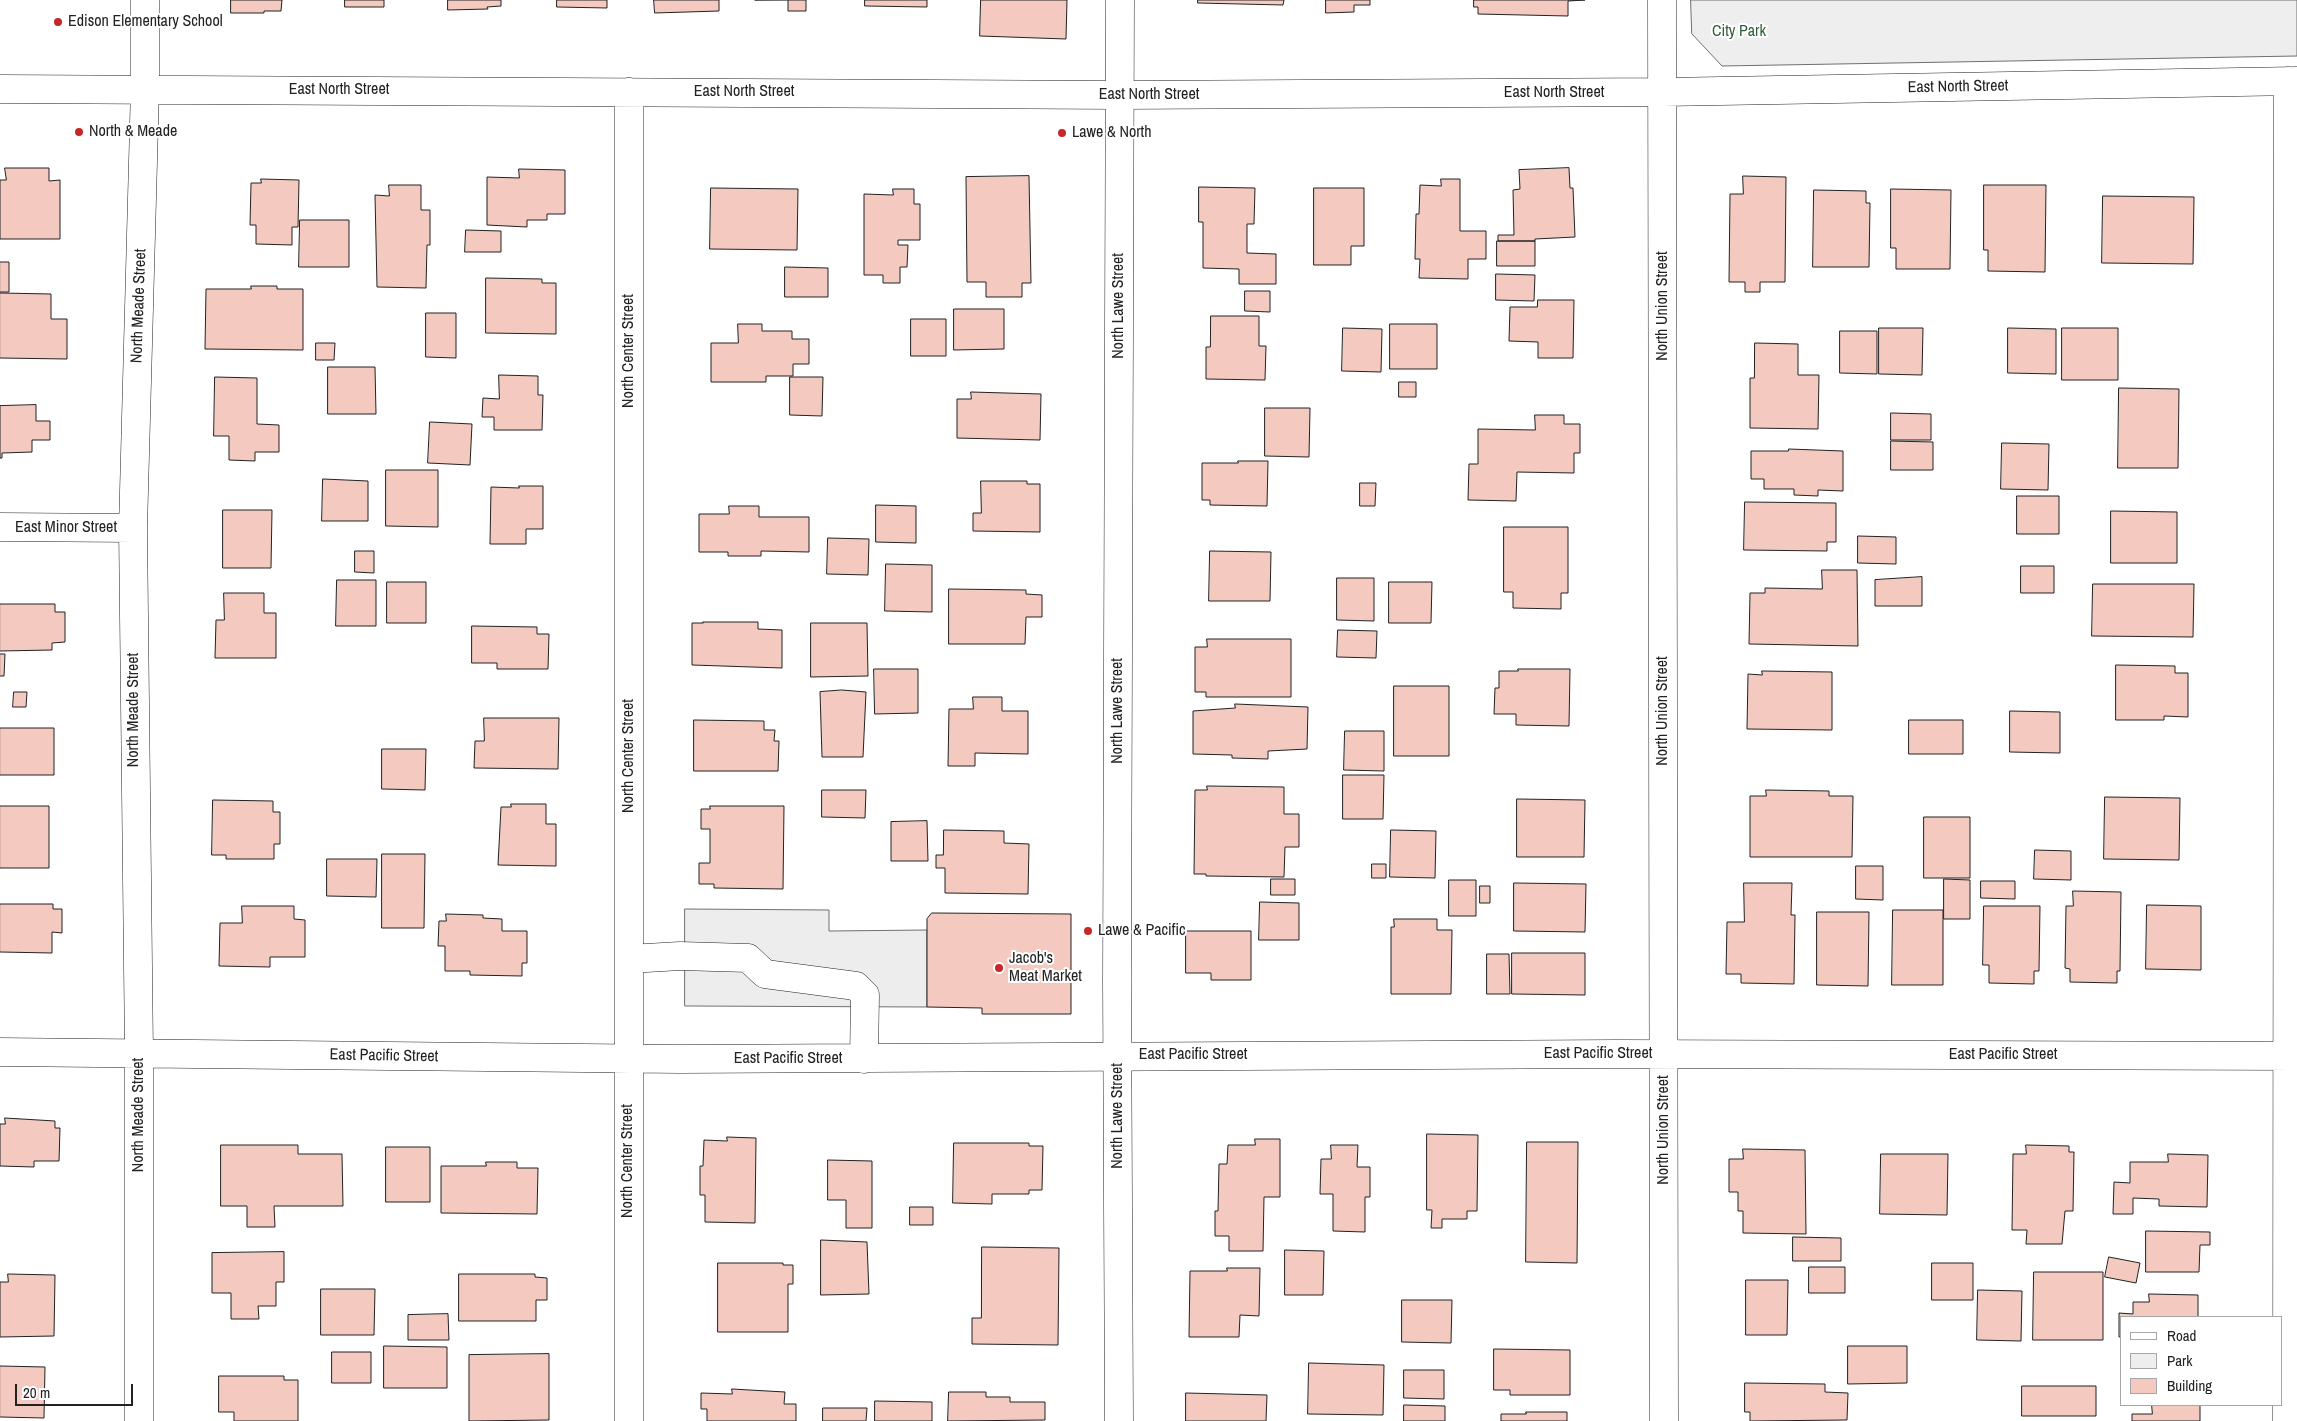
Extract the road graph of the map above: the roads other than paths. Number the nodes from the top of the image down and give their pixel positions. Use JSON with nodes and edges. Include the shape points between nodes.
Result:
{"nodes":[{"id":1,"x":145,"y":0,"type":"edge"},
{"id":2,"x":1120,"y":0,"type":"edge"},
{"id":3,"x":1662,"y":0,"type":"edge"},
{"id":4,"x":2293,"y":81,"type":"edge"},
{"id":5,"x":145,"y":88,"type":"junction"},
{"id":6,"x":0,"y":89,"type":"edge"},
{"id":7,"x":628,"y":92,"type":"junction"},
{"id":8,"x":1663,"y":92,"type":"junction"},
{"id":9,"x":1120,"y":95,"type":"junction"},
{"id":10,"x":0,"y":527,"type":"edge"},
{"id":11,"x":133,"y":528,"type":"junction"},
{"id":12,"x":628,"y":959,"type":"junction"},
{"id":13,"x":0,"y":1052,"type":"edge"},
{"id":14,"x":139,"y":1053,"type":"junction"},
{"id":15,"x":1664,"y":1054,"type":"junction"},
{"id":16,"x":1118,"y":1056,"type":"junction"},
{"id":17,"x":2292,"y":1056,"type":"edge"},
{"id":18,"x":628,"y":1058,"type":"junction"},
{"id":19,"x":864,"y":1059,"type":"junction"},
{"id":20,"x":139,"y":1421,"type":"edge"},
{"id":21,"x":629,"y":1421,"type":"edge"},
{"id":22,"x":1119,"y":1421,"type":"edge"},
{"id":23,"x":1664,"y":1421,"type":"edge"},
{"id":24,"x":2286,"y":1421,"type":"edge"}],
"edges":[{"from":1,"to":5,"type":"street","name":"North Meade Street"},
{"from":2,"to":9,"type":"street","name":"North Lawe Street"},
{"from":3,"to":8,"type":"street","name":"North Union Street"},
{"from":4,"to":8,"type":"street","name":"East North Street"},
{"from":4,"to":17,"type":"street"},
{"from":5,"to":6,"type":"street","name":"East North Street"},
{"from":5,"to":7,"type":"street","name":"East North Street"},
{"from":5,"to":11,"type":"street","name":"North Meade Street"},
{"from":7,"to":9,"type":"street","name":"East North Street"},
{"from":7,"to":12,"type":"street","name":"North Center Street"},
{"from":8,"to":9,"type":"street","name":"East North Street"},
{"from":8,"to":15,"type":"street","name":"North Union Street"},
{"from":9,"to":16,"type":"street","name":"North Lawe Street"},
{"from":10,"to":11,"type":"street","name":"East Minor Street"},
{"from":11,"to":14,"type":"street","name":"North Meade Street"},
{"from":12,"to":18,"type":"street","name":"North Center Street"},
{"from":12,"to":19,"type":"street","via":[[680,956],[748,958],[765,974],[856,986],[865,995]]},
{"from":13,"to":14,"type":"street","name":"East Pacific Street"},
{"from":14,"to":18,"type":"street","name":"East Pacific Street"},
{"from":14,"to":20,"type":"street","name":"North Meade Street"},
{"from":15,"to":16,"type":"street","name":"East Pacific Street"},
{"from":15,"to":17,"type":"street","name":"East Pacific Street"},
{"from":15,"to":23,"type":"street","name":"North Union Street"},
{"from":16,"to":19,"type":"street","name":"East Pacific Street"},
{"from":16,"to":22,"type":"street","name":"North Lawe Street"},
{"from":17,"to":24,"type":"street"},
{"from":18,"to":19,"type":"street","name":"East Pacific Street"},
{"from":18,"to":21,"type":"street","name":"North Center Street"}]}
